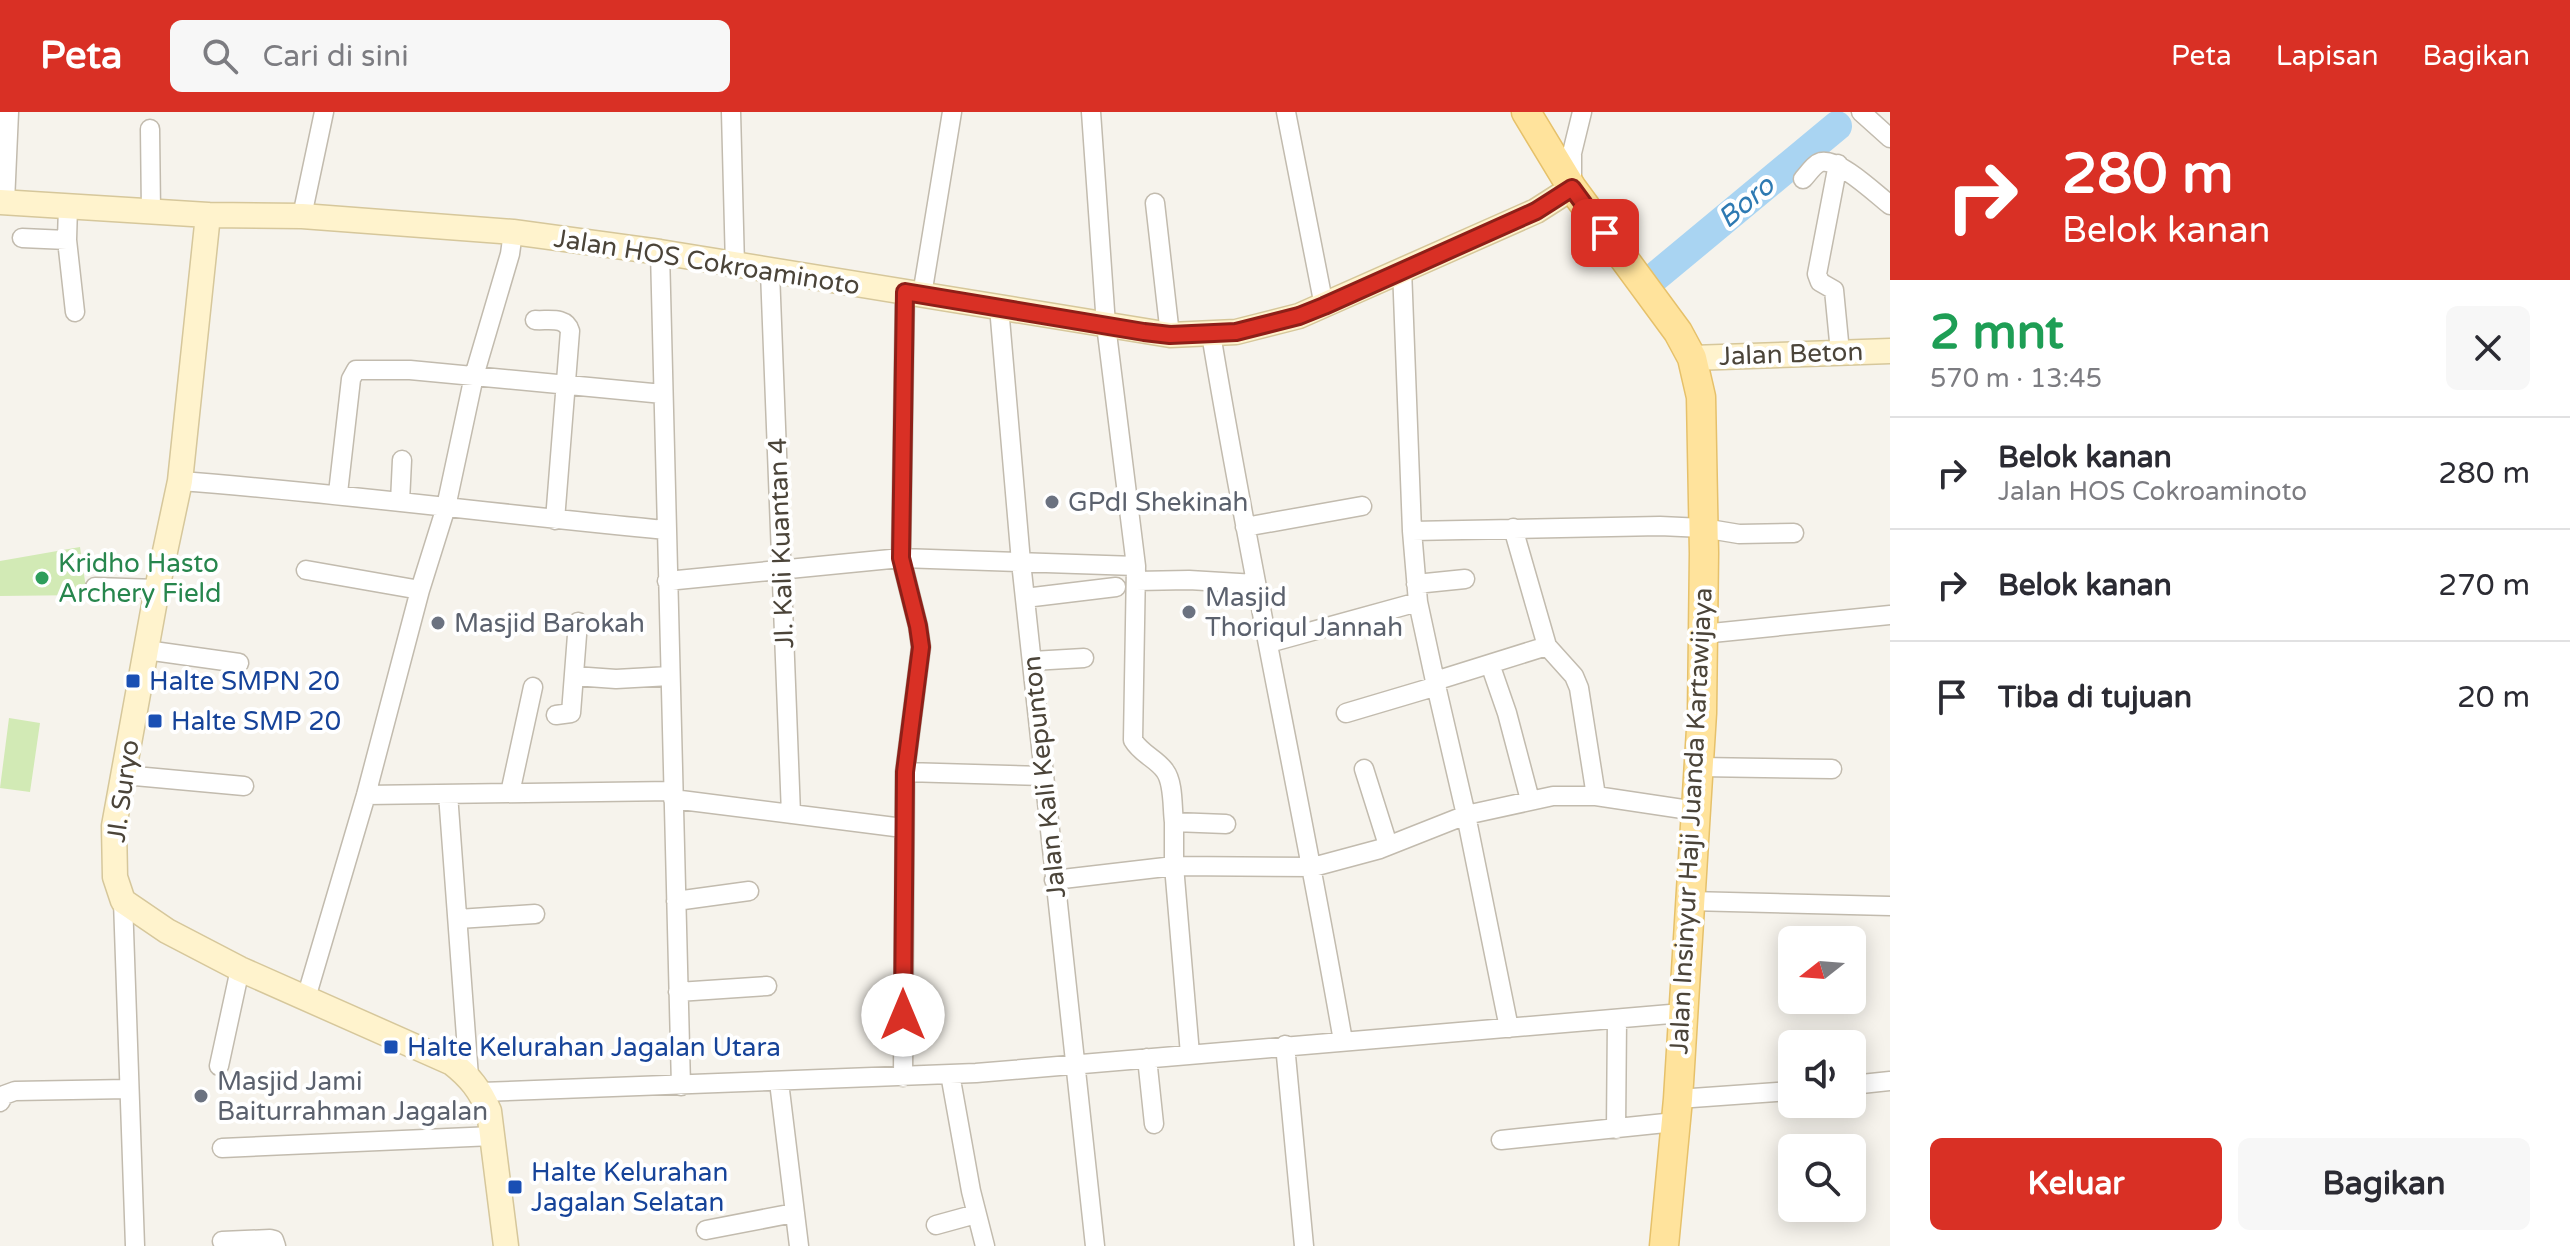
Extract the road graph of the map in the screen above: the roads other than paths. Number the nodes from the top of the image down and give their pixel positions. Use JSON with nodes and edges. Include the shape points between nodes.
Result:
{"nodes":[{"id":1,"x":9,"y":112,"type":"edge"},
{"id":2,"x":324,"y":112,"type":"edge"},
{"id":3,"x":731,"y":112,"type":"edge"},
{"id":4,"x":952,"y":112,"type":"edge"},
{"id":5,"x":1091,"y":112,"type":"edge"},
{"id":6,"x":1286,"y":112,"type":"edge"},
{"id":7,"x":1526,"y":112,"type":"edge"},
{"id":8,"x":1582,"y":112,"type":"edge"},
{"id":9,"x":1861,"y":112,"type":"edge"},
{"id":10,"x":150,"y":129,"type":"dead end"},
{"id":11,"x":1890,"y":138,"type":"edge"},
{"id":12,"x":1838,"y":164,"type":"junction"},
{"id":13,"x":1803,"y":179,"type":"dead end"},
{"id":14,"x":1572,"y":188,"type":"junction"},
{"id":15,"x":2,"y":202,"type":"edge"},
{"id":16,"x":1155,"y":203,"type":"dead end"},
{"id":17,"x":1890,"y":205,"type":"edge"},
{"id":18,"x":68,"y":206,"type":"junction"},
{"id":19,"x":151,"y":212,"type":"junction"},
{"id":20,"x":208,"y":215,"type":"junction"},
{"id":21,"x":302,"y":216,"type":"junction"},
{"id":22,"x":513,"y":232,"type":"junction"},
{"id":23,"x":22,"y":238,"type":"dead end"},
{"id":24,"x":67,"y":240,"type":"junction"},
{"id":25,"x":660,"y":252,"type":"junction"},
{"id":26,"x":735,"y":266,"type":"junction"},
{"id":27,"x":1402,"y":269,"type":"junction"},
{"id":28,"x":770,"y":272,"type":"junction"},
{"id":29,"x":914,"y":294,"type":"junction"},
{"id":30,"x":1324,"y":306,"type":"junction"},
{"id":31,"x":999,"y":307,"type":"junction"},
{"id":32,"x":75,"y":312,"type":"dead end"},
{"id":33,"x":535,"y":320,"type":"dead end"},
{"id":34,"x":1106,"y":325,"type":"junction"},
{"id":35,"x":1211,"y":334,"type":"junction"},
{"id":36,"x":1170,"y":335,"type":"junction"},
{"id":37,"x":1890,"y":351,"type":"edge"},
{"id":38,"x":1840,"y":352,"type":"junction"},
{"id":39,"x":1692,"y":358,"type":"junction"},
{"id":40,"x":474,"y":376,"type":"junction"},
{"id":41,"x":564,"y":385,"type":"junction"},
{"id":42,"x":663,"y":394,"type":"junction"},
{"id":43,"x":402,"y":460,"type":"dead end"},
{"id":44,"x":182,"y":461,"type":"junction"},
{"id":45,"x":338,"y":493,"type":"junction"},
{"id":46,"x":400,"y":502,"type":"junction"},
{"id":47,"x":1362,"y":506,"type":"dead end"},
{"id":48,"x":446,"y":507,"type":"junction"},
{"id":49,"x":555,"y":520,"type":"junction"},
{"id":50,"x":1245,"y":527,"type":"junction"},
{"id":51,"x":1680,"y":527,"type":"junction"},
{"id":52,"x":1513,"y":528,"type":"junction"},
{"id":53,"x":666,"y":530,"type":"junction"},
{"id":54,"x":1412,"y":531,"type":"junction"},
{"id":55,"x":1794,"y":533,"type":"dead end"},
{"id":56,"x":901,"y":558,"type":"junction"},
{"id":57,"x":1021,"y":562,"type":"junction"},
{"id":58,"x":782,"y":568,"type":"junction"},
{"id":59,"x":306,"y":570,"type":"dead end"},
{"id":60,"x":1136,"y":574,"type":"junction"},
{"id":61,"x":1465,"y":579,"type":"dead end"},
{"id":62,"x":667,"y":581,"type":"junction"},
{"id":63,"x":1256,"y":584,"type":"junction"},
{"id":64,"x":95,"y":587,"type":"dead end"},
{"id":65,"x":1116,"y":587,"type":"dead end"},
{"id":66,"x":157,"y":589,"type":"junction"},
{"id":67,"x":420,"y":590,"type":"junction"},
{"id":68,"x":1417,"y":593,"type":"junction"},
{"id":69,"x":1025,"y":598,"type":"junction"},
{"id":70,"x":1890,"y":615,"type":"edge"},
{"id":71,"x":1702,"y":634,"type":"junction"},
{"id":72,"x":557,"y":637,"type":"dead end"},
{"id":73,"x":1269,"y":643,"type":"junction"},
{"id":74,"x":1547,"y":646,"type":"junction"},
{"id":75,"x":146,"y":650,"type":"junction"},
{"id":76,"x":1084,"y":658,"type":"dead end"},
{"id":77,"x":1032,"y":661,"type":"junction"},
{"id":78,"x":239,"y":663,"type":"dead end"},
{"id":79,"x":1490,"y":664,"type":"junction"},
{"id":80,"x":574,"y":676,"type":"junction"},
{"id":81,"x":670,"y":676,"type":"junction"},
{"id":82,"x":1436,"y":684,"type":"junction"},
{"id":83,"x":533,"y":687,"type":"dead end"},
{"id":84,"x":1346,"y":713,"type":"dead end"},
{"id":85,"x":556,"y":715,"type":"dead end"},
{"id":86,"x":1699,"y":767,"type":"junction"},
{"id":87,"x":1364,"y":769,"type":"dead end"},
{"id":88,"x":1832,"y":769,"type":"dead end"},
{"id":89,"x":905,"y":772,"type":"junction"},
{"id":90,"x":124,"y":775,"type":"junction"},
{"id":91,"x":1044,"y":776,"type":"junction"},
{"id":92,"x":244,"y":786,"type":"dead end"},
{"id":93,"x":510,"y":793,"type":"junction"},
{"id":94,"x":448,"y":794,"type":"junction"},
{"id":95,"x":366,"y":795,"type":"junction"},
{"id":96,"x":673,"y":795,"type":"junction"},
{"id":97,"x":1596,"y":796,"type":"junction"},
{"id":98,"x":1530,"y":800,"type":"junction"},
{"id":99,"x":1696,"y":811,"type":"junction"},
{"id":100,"x":791,"y":814,"type":"junction"},
{"id":101,"x":1466,"y":815,"type":"junction"},
{"id":102,"x":1174,"y":822,"type":"junction"},
{"id":103,"x":1226,"y":824,"type":"dead end"},
{"id":104,"x":903,"y":828,"type":"junction"},
{"id":105,"x":1388,"y":845,"type":"junction"},
{"id":106,"x":1174,"y":866,"type":"junction"},
{"id":107,"x":1313,"y":867,"type":"junction"},
{"id":108,"x":1054,"y":880,"type":"junction"},
{"id":109,"x":749,"y":891,"type":"dead end"},
{"id":110,"x":123,"y":901,"type":"junction"},
{"id":111,"x":676,"y":901,"type":"junction"},
{"id":112,"x":1689,"y":901,"type":"junction"},
{"id":113,"x":1890,"y":906,"type":"edge"},
{"id":114,"x":535,"y":914,"type":"dead end"},
{"id":115,"x":458,"y":919,"type":"junction"},
{"id":116,"x":240,"y":969,"type":"junction"},
{"id":117,"x":767,"y":986,"type":"dead end"},
{"id":118,"x":678,"y":992,"type":"junction"},
{"id":119,"x":306,"y":998,"type":"junction"},
{"id":120,"x":1682,"y":1013,"type":"junction"},
{"id":121,"x":1617,"y":1019,"type":"junction"},
{"id":122,"x":1509,"y":1028,"type":"junction"},
{"id":123,"x":1343,"y":1041,"type":"junction"},
{"id":124,"x":1285,"y":1045,"type":"junction"},
{"id":125,"x":1190,"y":1054,"type":"junction"},
{"id":126,"x":1147,"y":1058,"type":"junction"},
{"id":127,"x":1077,"y":1065,"type":"junction"},
{"id":128,"x":219,"y":1066,"type":"dead end"},
{"id":129,"x":950,"y":1074,"type":"junction"},
{"id":130,"x":903,"y":1077,"type":"junction"},
{"id":131,"x":1890,"y":1081,"type":"edge"},
{"id":132,"x":779,"y":1082,"type":"junction"},
{"id":133,"x":475,"y":1084,"type":"junction"},
{"id":134,"x":1866,"y":1084,"type":"edge"},
{"id":135,"x":681,"y":1086,"type":"junction"},
{"id":136,"x":128,"y":1089,"type":"junction"},
{"id":137,"x":1778,"y":1093,"type":"edge"},
{"id":138,"x":2,"y":1094,"type":"edge"},
{"id":139,"x":1676,"y":1111,"type":"junction"},
{"id":140,"x":1154,"y":1124,"type":"dead end"},
{"id":141,"x":1620,"y":1129,"type":"junction"},
{"id":142,"x":493,"y":1136,"type":"junction"},
{"id":143,"x":1501,"y":1140,"type":"dead end"},
{"id":144,"x":222,"y":1148,"type":"dead end"},
{"id":145,"x":794,"y":1213,"type":"junction"},
{"id":146,"x":976,"y":1214,"type":"junction"},
{"id":147,"x":936,"y":1225,"type":"dead end"},
{"id":148,"x":706,"y":1230,"type":"dead end"},
{"id":149,"x":222,"y":1241,"type":"dead end"},
{"id":150,"x":135,"y":1246,"type":"edge"},
{"id":151,"x":276,"y":1246,"type":"edge"},
{"id":152,"x":506,"y":1246,"type":"edge"},
{"id":153,"x":799,"y":1246,"type":"edge"},
{"id":154,"x":985,"y":1246,"type":"edge"},
{"id":155,"x":1095,"y":1246,"type":"edge"},
{"id":156,"x":1304,"y":1246,"type":"edge"},
{"id":157,"x":1664,"y":1246,"type":"edge"}],
"edges":[{"from":1,"to":15,"type":"street"},
{"from":2,"to":21,"type":"street"},
{"from":3,"to":26,"type":"street"},
{"from":4,"to":29,"type":"street"},
{"from":5,"to":34,"type":"street"},
{"from":6,"to":30,"type":"street"},
{"from":7,"to":14,"type":"main road","name":"Jalan Insinyur Haji Juanda Kartawijaya"},
{"from":8,"to":14,"type":"street","via":[[1572,153]]},
{"from":9,"to":11,"type":"street"},
{"from":10,"to":19,"type":"street"},
{"from":12,"to":13,"type":"street","via":[[1817,164]]},
{"from":12,"to":17,"type":"street"},
{"from":12,"to":38,"type":"street","via":[[1817,274],[1834,290]]},
{"from":14,"to":27,"type":"main road","name":"Jalan HOS Cokroaminoto","via":[[1536,211]]},
{"from":14,"to":39,"type":"main road","name":"Jalan Insinyur Haji Juanda Kartawijaya"},
{"from":15,"to":18,"type":"main road","name":"Jalan HOS Cokroaminoto"},
{"from":16,"to":36,"type":"street"},
{"from":18,"to":19,"type":"main road","name":"Jalan HOS Cokroaminoto"},
{"from":18,"to":24,"type":"street"},
{"from":19,"to":20,"type":"main road","name":"Jalan HOS Cokroaminoto"},
{"from":20,"to":21,"type":"main road","name":"Jalan HOS Cokroaminoto"},
{"from":20,"to":44,"type":"main road","name":"Jl. Suryo"},
{"from":21,"to":22,"type":"main road","name":"Jalan HOS Cokroaminoto"},
{"from":22,"to":25,"type":"main road","name":"Jalan HOS Cokroaminoto"},
{"from":22,"to":40,"type":"street"},
{"from":23,"to":24,"type":"street"},
{"from":24,"to":32,"type":"street"},
{"from":25,"to":26,"type":"main road","name":"Jalan HOS Cokroaminoto"},
{"from":25,"to":42,"type":"street"},
{"from":26,"to":28,"type":"main road","name":"Jalan HOS Cokroaminoto"},
{"from":27,"to":30,"type":"main road","name":"Jalan HOS Cokroaminoto"},
{"from":27,"to":54,"type":"street"},
{"from":28,"to":29,"type":"main road","name":"Jalan HOS Cokroaminoto"},
{"from":28,"to":58,"type":"street","name":"Jl. Kali Kuantan 4"},
{"from":29,"to":31,"type":"main road","name":"Jalan HOS Cokroaminoto"},
{"from":29,"to":56,"type":"street"},
{"from":30,"to":35,"type":"main road","name":"Jalan HOS Cokroaminoto","via":[[1265,326]]},
{"from":31,"to":34,"type":"main road","name":"Jalan HOS Cokroaminoto"},
{"from":31,"to":57,"type":"street","name":"Jalan Kali Kepunton"},
{"from":33,"to":41,"type":"street","via":[[568,325]]},
{"from":34,"to":36,"type":"main road","name":"Jalan HOS Cokroaminoto"},
{"from":34,"to":60,"type":"street"},
{"from":35,"to":36,"type":"main road","name":"Jalan HOS Cokroaminoto"},
{"from":35,"to":50,"type":"street"},
{"from":37,"to":38,"type":"main road","name":"Jalan Beton"},
{"from":38,"to":39,"type":"main road","name":"Jalan Beton"},
{"from":39,"to":51,"type":"main road","name":"Jalan Insinyur Haji Juanda Kartawijaya","via":[[1701,397]]},
{"from":40,"to":41,"type":"street"},
{"from":40,"to":45,"type":"street","via":[[356,370]]},
{"from":40,"to":48,"type":"street"},
{"from":41,"to":42,"type":"street"},
{"from":41,"to":49,"type":"street"},
{"from":42,"to":53,"type":"street"},
{"from":43,"to":46,"type":"street"},
{"from":44,"to":45,"type":"street"},
{"from":44,"to":66,"type":"main road","name":"Jl. Suryo"},
{"from":45,"to":46,"type":"street"},
{"from":46,"to":48,"type":"street"},
{"from":47,"to":50,"type":"street"},
{"from":48,"to":49,"type":"street"},
{"from":48,"to":67,"type":"street"},
{"from":49,"to":53,"type":"street"},
{"from":50,"to":63,"type":"street"},
{"from":51,"to":52,"type":"street"},
{"from":51,"to":55,"type":"street"},
{"from":51,"to":71,"type":"main road","name":"Jalan Insinyur Haji Juanda Kartawijaya"},
{"from":52,"to":54,"type":"street"},
{"from":52,"to":74,"type":"street"},
{"from":53,"to":62,"type":"street"},
{"from":54,"to":68,"type":"street"},
{"from":56,"to":57,"type":"street"},
{"from":56,"to":58,"type":"street"},
{"from":56,"to":89,"type":"street","via":[[921,647]]},
{"from":57,"to":60,"type":"street"},
{"from":57,"to":69,"type":"street","name":"Jalan Kali Kepunton"},
{"from":58,"to":62,"type":"street"},
{"from":58,"to":100,"type":"street","name":"Jl. Kali Kuantan 4"},
{"from":59,"to":67,"type":"street"},
{"from":60,"to":63,"type":"street"},
{"from":60,"to":102,"type":"street","via":[[1133,740],[1168,777]]},
{"from":61,"to":68,"type":"street"},
{"from":62,"to":81,"type":"street"},
{"from":63,"to":73,"type":"street"},
{"from":64,"to":66,"type":"street"},
{"from":65,"to":69,"type":"street"},
{"from":66,"to":75,"type":"main road","name":"Jl. Suryo"},
{"from":67,"to":95,"type":"street"},
{"from":68,"to":73,"type":"street"},
{"from":68,"to":82,"type":"street"},
{"from":69,"to":77,"type":"street","name":"Jalan Kali Kepunton"},
{"from":70,"to":71,"type":"street"},
{"from":71,"to":86,"type":"main road","name":"Jalan Insinyur Haji Juanda Kartawijaya"},
{"from":72,"to":80,"type":"street","via":[[577,630]]},
{"from":73,"to":107,"type":"street"},
{"from":74,"to":79,"type":"street"},
{"from":74,"to":97,"type":"street","via":[[1579,688]]},
{"from":75,"to":78,"type":"street"},
{"from":75,"to":90,"type":"main road","name":"Jl. Suryo"},
{"from":76,"to":77,"type":"street"},
{"from":77,"to":91,"type":"street","name":"Jalan Kali Kepunton"},
{"from":79,"to":82,"type":"street"},
{"from":79,"to":98,"type":"street"},
{"from":80,"to":81,"type":"street"},
{"from":80,"to":85,"type":"street","via":[[571,713]]},
{"from":81,"to":96,"type":"street"},
{"from":82,"to":84,"type":"street"},
{"from":82,"to":101,"type":"street"},
{"from":83,"to":93,"type":"street"},
{"from":86,"to":88,"type":"street"},
{"from":86,"to":99,"type":"main road","name":"Jalan Insinyur Haji Juanda Kartawijaya"},
{"from":87,"to":105,"type":"street"},
{"from":89,"to":91,"type":"street"},
{"from":89,"to":104,"type":"street"},
{"from":90,"to":92,"type":"street"},
{"from":90,"to":110,"type":"main road","name":"Jl. Suryo","via":[[114,826],[115,877]]},
{"from":91,"to":108,"type":"street","name":"Jalan Kali Kepunton"},
{"from":93,"to":94,"type":"street"},
{"from":93,"to":96,"type":"street"},
{"from":94,"to":95,"type":"street"},
{"from":94,"to":115,"type":"street"},
{"from":95,"to":119,"type":"street"},
{"from":96,"to":100,"type":"street"},
{"from":96,"to":111,"type":"street"},
{"from":97,"to":98,"type":"street"},
{"from":97,"to":99,"type":"street"},
{"from":98,"to":101,"type":"street"},
{"from":99,"to":112,"type":"main road","name":"Jalan Insinyur Haji Juanda Kartawijaya"},
{"from":100,"to":104,"type":"street"},
{"from":101,"to":105,"type":"street"},
{"from":101,"to":122,"type":"street"},
{"from":102,"to":103,"type":"street"},
{"from":102,"to":106,"type":"street"},
{"from":104,"to":130,"type":"street"},
{"from":105,"to":107,"type":"street"},
{"from":106,"to":107,"type":"street"},
{"from":106,"to":108,"type":"street"},
{"from":106,"to":125,"type":"street"},
{"from":107,"to":123,"type":"street"},
{"from":108,"to":127,"type":"street","name":"Jalan Kali Kepunton"},
{"from":109,"to":111,"type":"street"},
{"from":110,"to":116,"type":"main road"},
{"from":110,"to":136,"type":"street"},
{"from":111,"to":118,"type":"street"},
{"from":112,"to":113,"type":"street"},
{"from":112,"to":120,"type":"main road","name":"Jalan Insinyur Haji Juanda Kartawijaya"},
{"from":114,"to":115,"type":"street"},
{"from":115,"to":133,"type":"street"},
{"from":116,"to":119,"type":"main road"},
{"from":116,"to":128,"type":"street"},
{"from":117,"to":118,"type":"street"},
{"from":118,"to":135,"type":"street"},
{"from":119,"to":133,"type":"main road","via":[[452,1063]]},
{"from":120,"to":121,"type":"street"},
{"from":120,"to":139,"type":"main road","name":"Jalan Insinyur Haji Juanda Kartawijaya"},
{"from":121,"to":122,"type":"street"},
{"from":121,"to":141,"type":"street"},
{"from":122,"to":123,"type":"street"},
{"from":123,"to":124,"type":"street"},
{"from":124,"to":125,"type":"street"},
{"from":124,"to":156,"type":"street"},
{"from":125,"to":126,"type":"street"},
{"from":126,"to":127,"type":"street"},
{"from":126,"to":140,"type":"street"},
{"from":127,"to":129,"type":"street"},
{"from":127,"to":155,"type":"street","name":"Jalan Kali Kepunton"},
{"from":129,"to":130,"type":"street"},
{"from":129,"to":146,"type":"street"},
{"from":130,"to":132,"type":"street"},
{"from":131,"to":134,"type":"street"},
{"from":132,"to":135,"type":"street"},
{"from":132,"to":145,"type":"street"},
{"from":133,"to":135,"type":"street"},
{"from":133,"to":142,"type":"main road","via":[[489,1111]]},
{"from":136,"to":138,"type":"street"},
{"from":136,"to":150,"type":"street"},
{"from":137,"to":139,"type":"street"},
{"from":139,"to":141,"type":"street","via":[[1646,1126]]},
{"from":139,"to":157,"type":"main road","name":"Jalan Insinyur Haji Juanda Kartawijaya"},
{"from":141,"to":143,"type":"street"},
{"from":142,"to":144,"type":"street"},
{"from":142,"to":152,"type":"main road"},
{"from":145,"to":148,"type":"street"},
{"from":145,"to":153,"type":"street"},
{"from":146,"to":147,"type":"street"},
{"from":146,"to":154,"type":"street"},
{"from":149,"to":151,"type":"street","via":[[270,1239]]}]}
